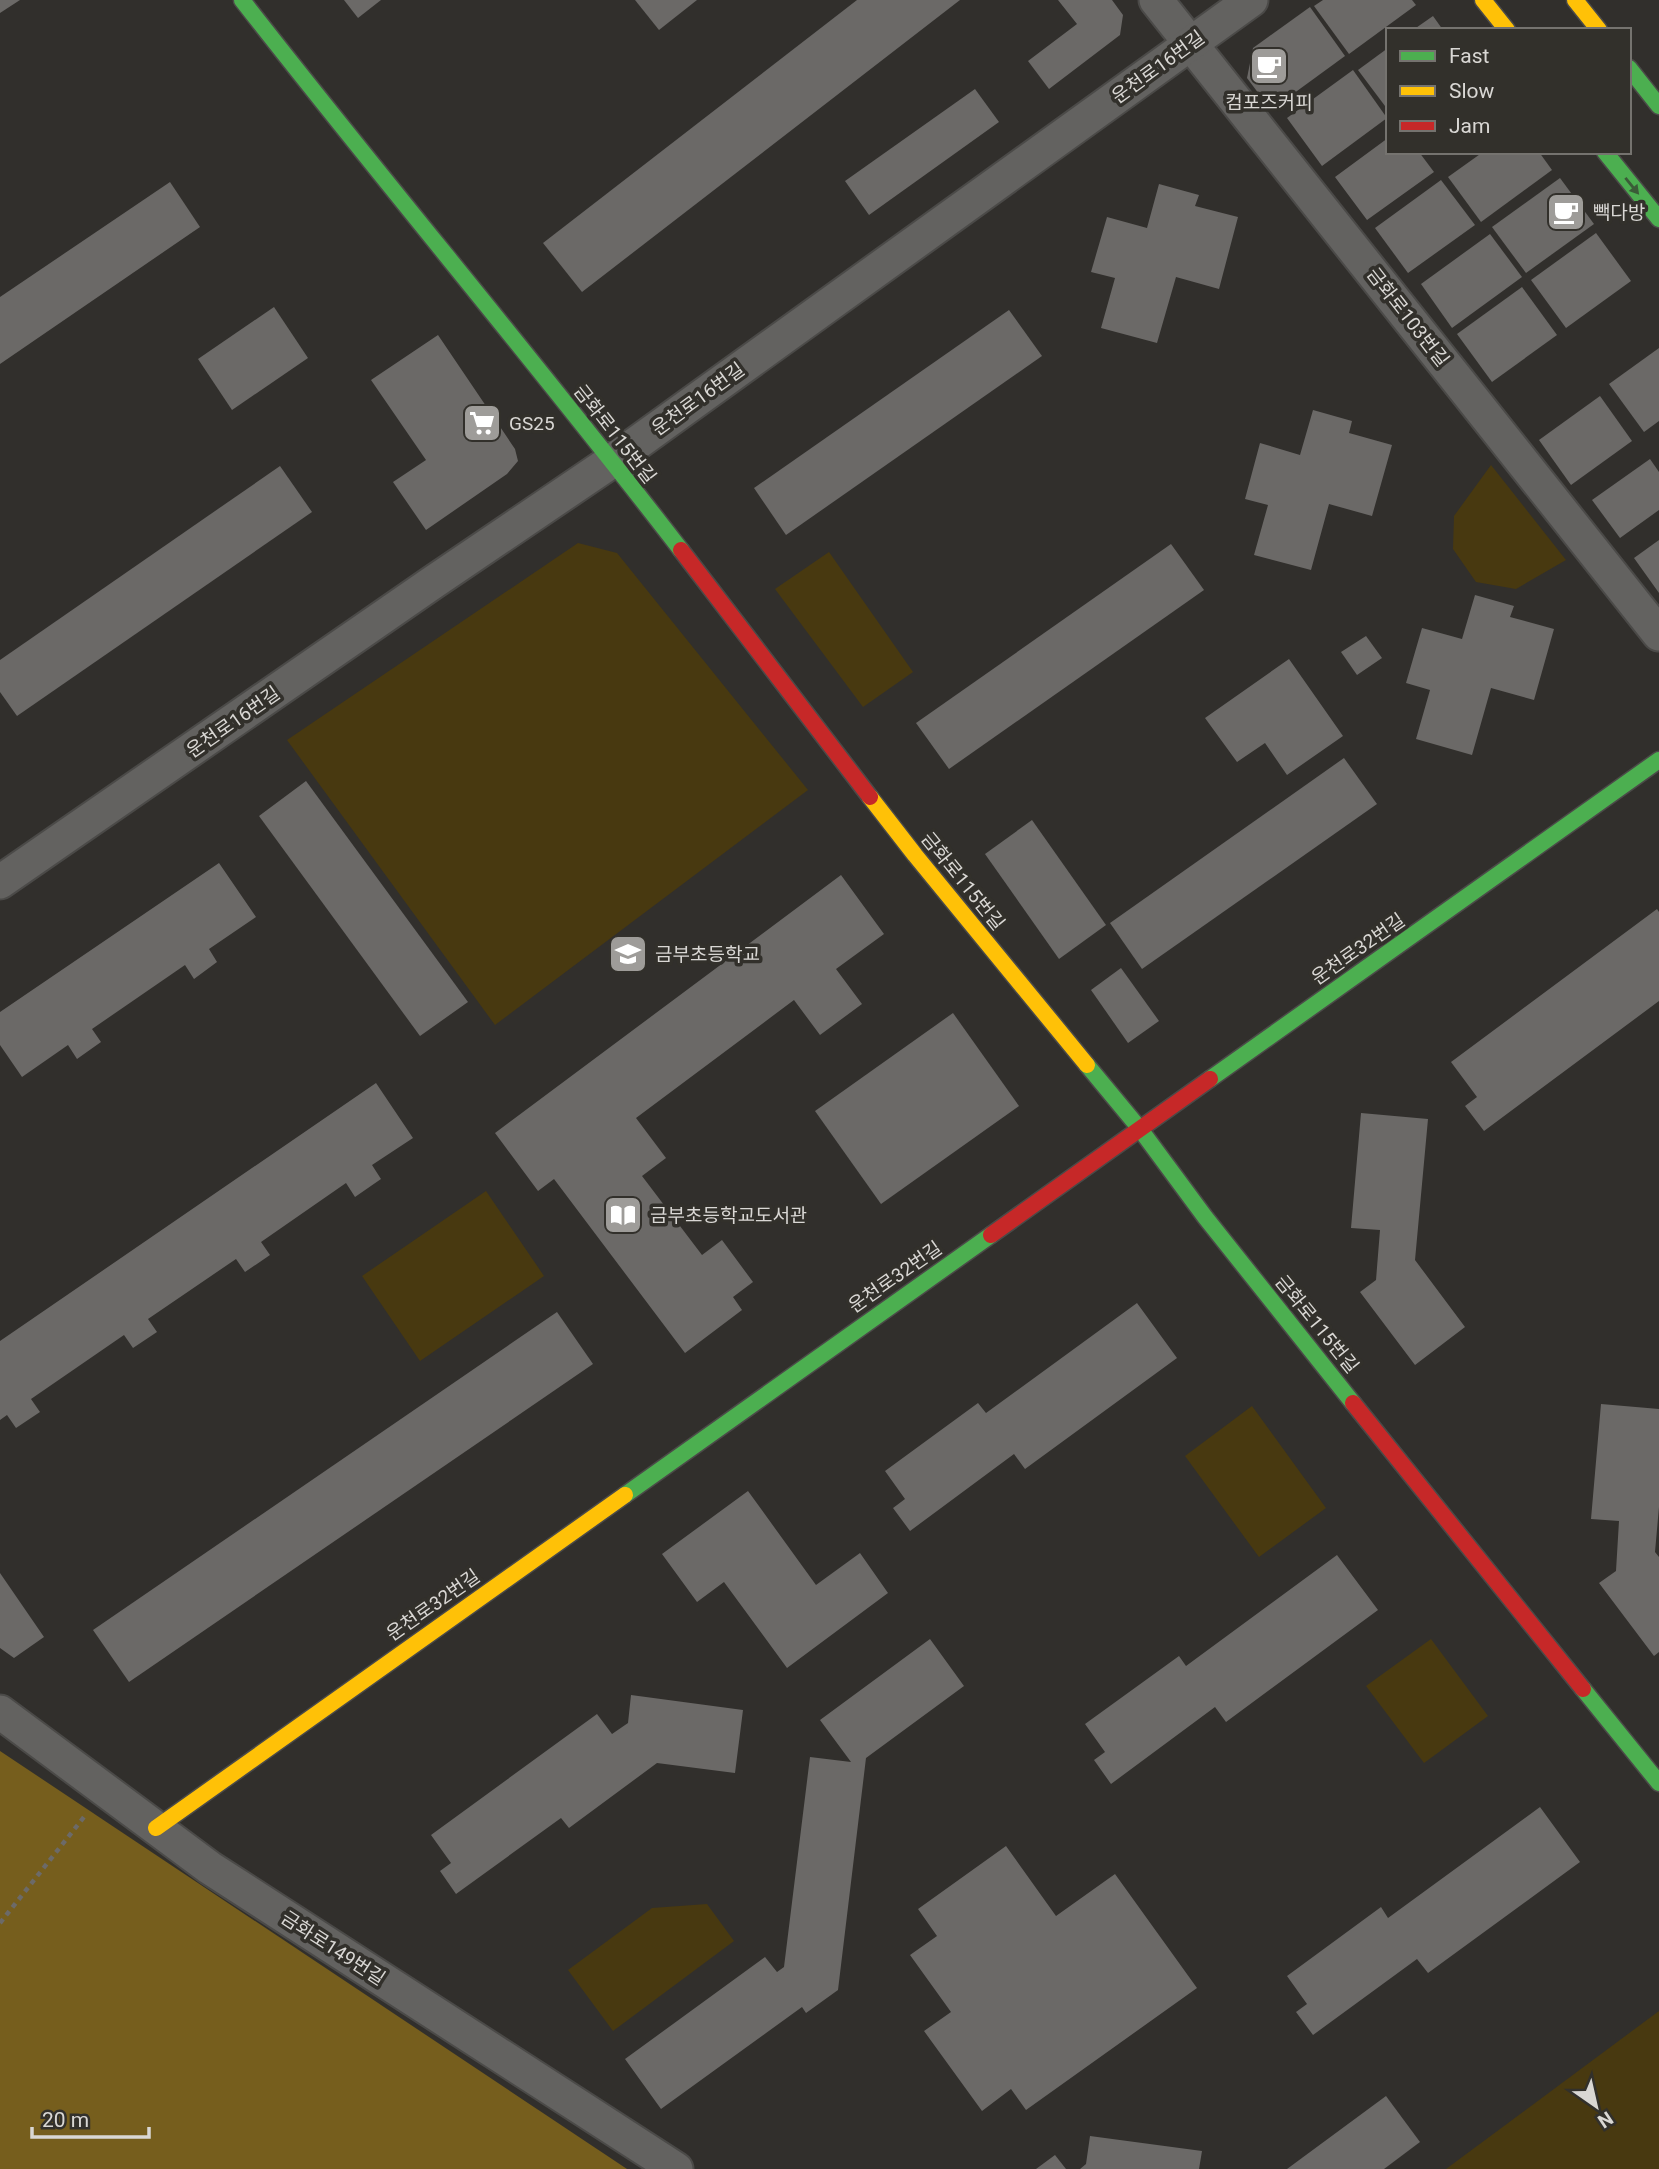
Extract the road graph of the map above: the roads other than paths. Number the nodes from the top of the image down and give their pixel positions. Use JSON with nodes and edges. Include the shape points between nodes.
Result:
{"nodes":[{"id":1,"x":242,"y":0,"type":"edge"},
{"id":2,"x":1156,"y":0,"type":"edge"},
{"id":3,"x":1251,"y":0,"type":"edge"},
{"id":4,"x":1483,"y":0,"type":"edge"},
{"id":5,"x":1575,"y":0,"type":"edge"},
{"id":6,"x":1505,"y":28,"type":"edge"},
{"id":7,"x":1597,"y":28,"type":"edge"},
{"id":8,"x":1191,"y":44,"type":"junction"},
{"id":9,"x":1631,"y":71,"type":"edge"},
{"id":10,"x":1659,"y":106,"type":"edge"},
{"id":11,"x":1607,"y":154,"type":"edge"},
{"id":12,"x":1659,"y":219,"type":"edge"},
{"id":13,"x":612,"y":461,"type":"junction"},
{"id":14,"x":1659,"y":634,"type":"edge"},
{"id":15,"x":1659,"y":760,"type":"edge"},
{"id":16,"x":0,"y":882,"type":"edge"},
{"id":17,"x":1140,"y":1129,"type":"junction"},
{"id":18,"x":0,"y":1712,"type":"edge"},
{"id":19,"x":1659,"y":1783,"type":"edge"},
{"id":20,"x":156,"y":1828,"type":"junction"},
{"id":21,"x":676,"y":2169,"type":"edge"}],
"edges":[{"from":1,"to":13,"type":"street","name":"금화로115번길"},
{"from":2,"to":8,"type":"street","name":"금화로103번길"},
{"from":3,"to":8,"type":"street","name":"운천로16번길"},
{"from":4,"to":6,"type":"street"},
{"from":5,"to":7,"type":"street"},
{"from":8,"to":13,"type":"street","name":"운천로16번길"},
{"from":8,"to":14,"type":"street","name":"금화로103번길"},
{"from":9,"to":10,"type":"street"},
{"from":11,"to":12,"type":"street","one_way":true},
{"from":13,"to":16,"type":"street","name":"운천로16번길"},
{"from":13,"to":17,"type":"street","name":"금화로115번길","via":[[915,855]]},
{"from":15,"to":17,"type":"street","name":"운천로32번길"},
{"from":17,"to":19,"type":"street","name":"금화로115번길","via":[[1277,1308]]},
{"from":17,"to":20,"type":"street","name":"운천로32번길"},
{"from":18,"to":20,"type":"street","name":"금화로149번길"},
{"from":20,"to":21,"type":"street","name":"금화로149번길","via":[[210,1868]]}]}
